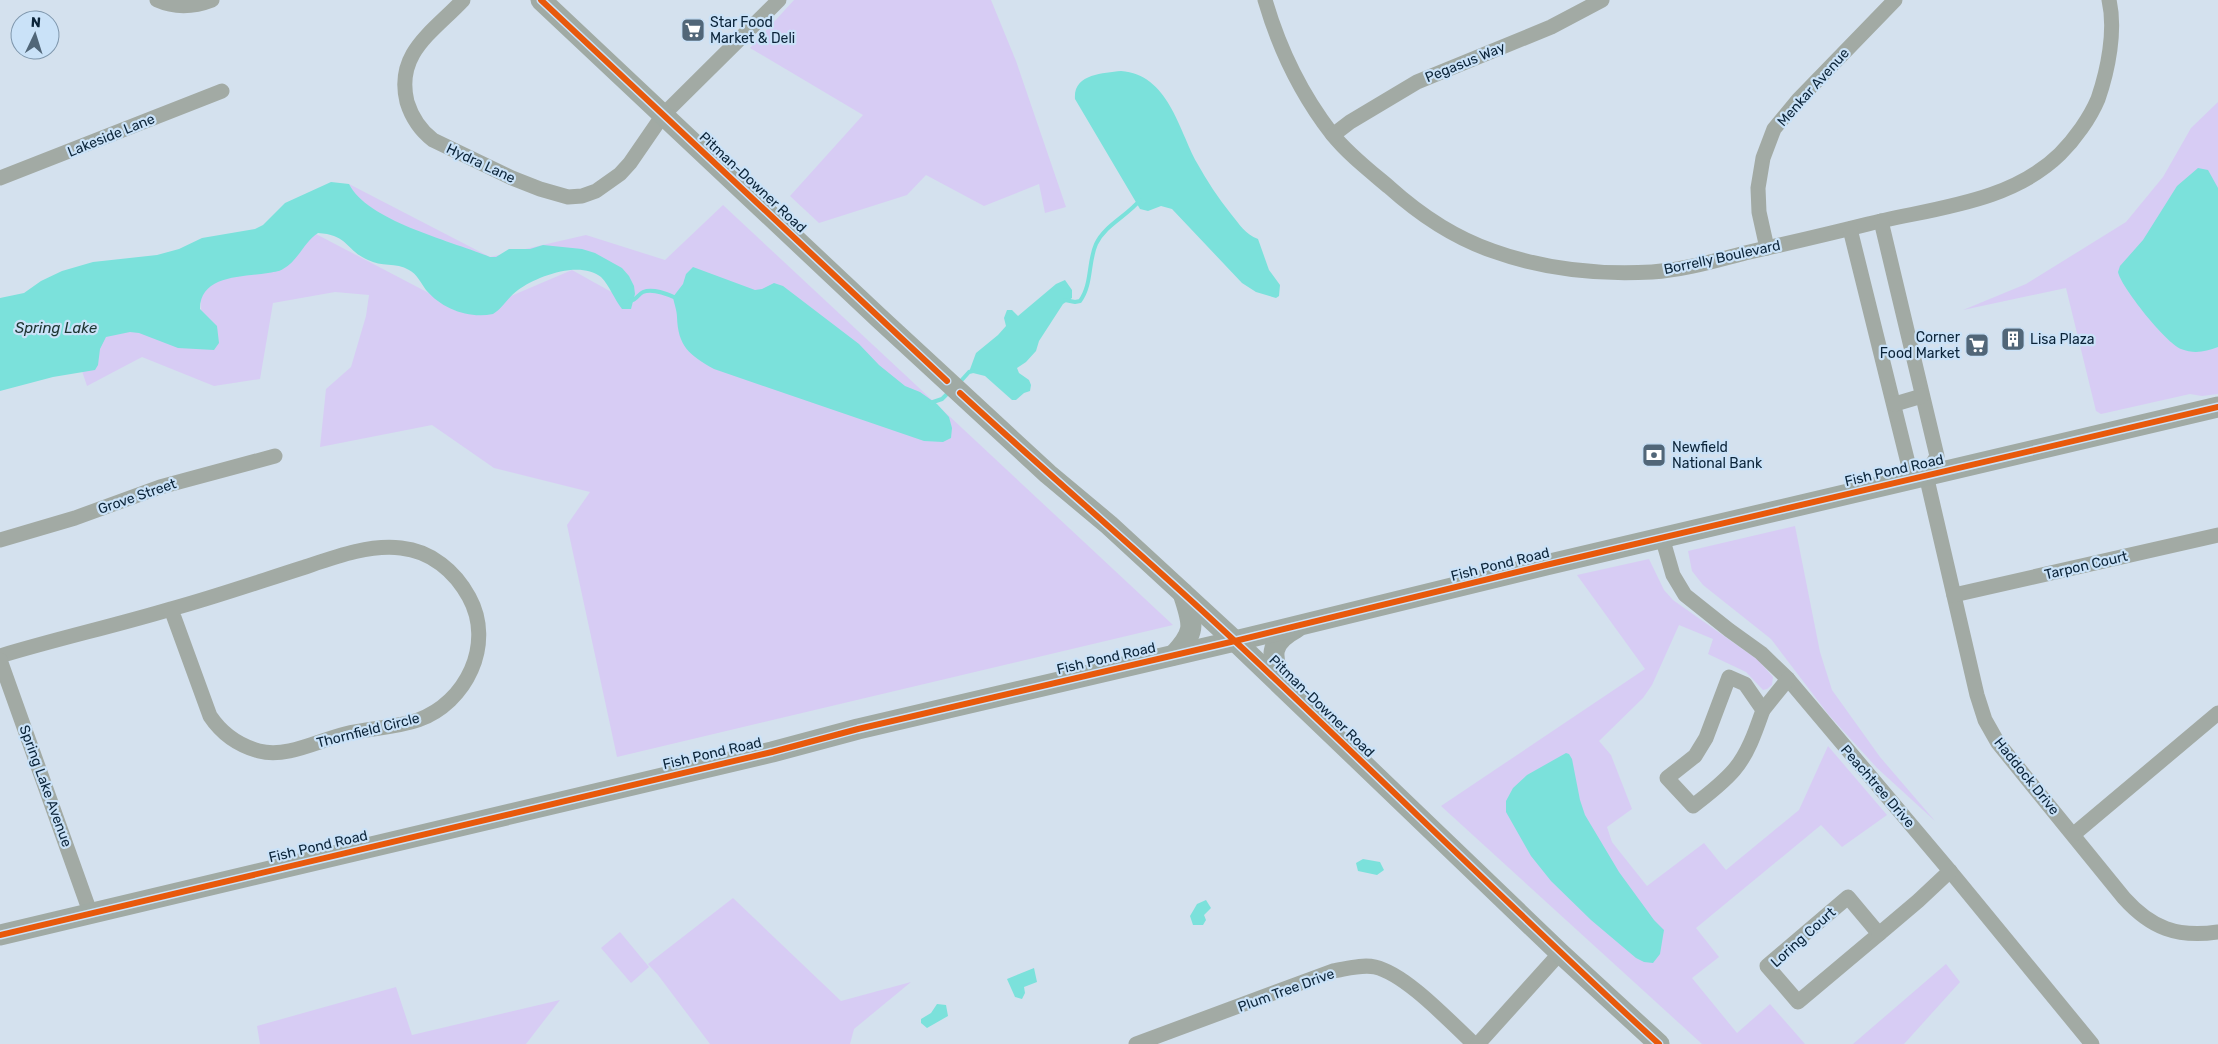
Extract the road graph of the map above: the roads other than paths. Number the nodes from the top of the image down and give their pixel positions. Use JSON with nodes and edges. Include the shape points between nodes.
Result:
{"nodes":[{"id":1,"x":157,"y":0,"type":"edge"},
{"id":2,"x":212,"y":0,"type":"edge"},
{"id":3,"x":462,"y":0,"type":"edge"},
{"id":4,"x":541,"y":0,"type":"edge"},
{"id":5,"x":779,"y":0,"type":"edge"},
{"id":6,"x":1265,"y":0,"type":"edge"},
{"id":7,"x":1602,"y":0,"type":"edge"},
{"id":8,"x":1895,"y":0,"type":"edge"},
{"id":9,"x":2109,"y":0,"type":"edge"},
{"id":10,"x":222,"y":91,"type":"dead end"},
{"id":11,"x":663,"y":115,"type":"junction"},
{"id":12,"x":1333,"y":135,"type":"junction"},
{"id":13,"x":0,"y":178,"type":"edge"},
{"id":14,"x":1880,"y":221,"type":"junction"},
{"id":15,"x":1850,"y":228,"type":"junction"},
{"id":16,"x":1767,"y":248,"type":"junction"},
{"id":17,"x":1922,"y":396,"type":"junction"},
{"id":18,"x":1895,"y":404,"type":"junction"},
{"id":19,"x":2218,"y":407,"type":"edge"},
{"id":20,"x":275,"y":456,"type":"dead end"},
{"id":21,"x":1926,"y":475,"type":"junction"},
{"id":22,"x":2218,"y":535,"type":"edge"},
{"id":23,"x":1662,"y":537,"type":"junction"},
{"id":24,"x":0,"y":540,"type":"edge"},
{"id":25,"x":1183,"y":593,"type":"junction"},
{"id":26,"x":1954,"y":595,"type":"junction"},
{"id":27,"x":171,"y":609,"type":"junction"},
{"id":28,"x":1301,"y":625,"type":"junction"},
{"id":29,"x":1235,"y":641,"type":"junction"},
{"id":30,"x":1174,"y":655,"type":"junction"},
{"id":31,"x":0,"y":656,"type":"edge"},
{"id":32,"x":0,"y":660,"type":"edge"},
{"id":33,"x":1788,"y":679,"type":"junction"},
{"id":34,"x":1282,"y":685,"type":"junction"},
{"id":35,"x":1763,"y":710,"type":"junction"},
{"id":36,"x":2218,"y":713,"type":"edge"},
{"id":37,"x":2074,"y":834,"type":"junction"},
{"id":38,"x":1950,"y":871,"type":"junction"},
{"id":39,"x":90,"y":912,"type":"junction"},
{"id":40,"x":2218,"y":932,"type":"edge"},
{"id":41,"x":1879,"y":934,"type":"junction"},
{"id":42,"x":0,"y":935,"type":"edge"},
{"id":43,"x":1560,"y":953,"type":"junction"},
{"id":44,"x":1136,"y":1044,"type":"edge"},
{"id":45,"x":1476,"y":1044,"type":"edge"},
{"id":46,"x":1659,"y":1044,"type":"edge"},
{"id":47,"x":2092,"y":1044,"type":"edge"}],
"edges":[{"from":1,"to":2,"type":"street","via":[[176,6]]},
{"from":3,"to":11,"type":"street","name":"Hydra Lane","via":[[414,49],[408,61],[405,90],[408,105],[421,131],[433,140],[526,184],[568,197],[582,196],[596,191],[620,174]]},
{"from":4,"to":11,"type":"street","name":"Pitman-Downer Road"},
{"from":5,"to":11,"type":"street","name":"Hydra Lane"},
{"from":6,"to":12,"type":"street","name":"Borrelly Boulevard","via":[[1284,54],[1303,91]]},
{"from":7,"to":12,"type":"street","name":"Pegasus Way","via":[[1551,27],[1417,82]]},
{"from":8,"to":16,"type":"street","name":"Menkar Avenue","via":[[1774,129],[1763,158],[1758,188],[1759,212]]},
{"from":9,"to":14,"type":"street","name":"Borrelly Boulevard","via":[[2111,28],[2097,101],[2079,132],[2060,154],[2015,186],[1969,202]]},
{"from":10,"to":13,"type":"street","name":"Lakeside Lane"},
{"from":11,"to":25,"type":"street","name":"Pitman-Downer Road","via":[[1048,474]]},
{"from":12,"to":16,"type":"street","name":"Borrelly Boulevard","via":[[1403,200],[1428,218],[1491,251],[1526,261],[1617,273],[1653,272],[1682,269]]},
{"from":14,"to":15,"type":"street","name":"Borrelly Boulevard"},
{"from":14,"to":17,"type":"street"},
{"from":15,"to":16,"type":"street","name":"Borrelly Boulevard"},
{"from":15,"to":18,"type":"street"},
{"from":17,"to":18,"type":"street"},
{"from":17,"to":21,"type":"street","via":[[1937,456]]},
{"from":18,"to":21,"type":"street","via":[[1908,463]]},
{"from":19,"to":21,"type":"street","name":"Fish Pond Road"},
{"from":20,"to":24,"type":"street","name":"Grove Street","via":[[189,478]]},
{"from":21,"to":23,"type":"street","name":"Fish Pond Road"},
{"from":21,"to":26,"type":"street","name":"Haddock Drive"},
{"from":22,"to":26,"type":"street","name":"Tarpon Court"},
{"from":23,"to":28,"type":"street","name":"Fish Pond Road"},
{"from":23,"to":33,"type":"street","name":"Peachtree Drive","via":[[1672,575],[1686,595],[1761,653]]},
{"from":25,"to":29,"type":"street","name":"Pitman-Downer Road"},
{"from":25,"to":30,"type":"street","via":[[1191,629],[1188,640]]},
{"from":26,"to":37,"type":"street","name":"Haddock Drive","via":[[1977,695],[1991,731]]},
{"from":27,"to":27,"type":"street","name":"Thornfield Circle","via":[[320,562],[374,548],[398,547],[434,558],[454,575],[474,606],[478,647],[465,684],[447,705],[434,713],[407,723],[343,734],[290,750],[268,752],[235,742],[219,730],[210,716]]},
{"from":27,"to":31,"type":"street","name":"Thornfield Circle"},
{"from":28,"to":29,"type":"street","name":"Fish Pond Road"},
{"from":28,"to":34,"type":"street","via":[[1277,642],[1273,651],[1272,659]]},
{"from":29,"to":30,"type":"street","name":"Fish Pond Road"},
{"from":29,"to":34,"type":"street","name":"Pitman-Downer Road"},
{"from":30,"to":39,"type":"street","name":"Fish Pond Road"},
{"from":32,"to":39,"type":"street","name":"Spring Lake Avenue"},
{"from":33,"to":35,"type":"street"},
{"from":33,"to":38,"type":"street","name":"Peachtree Drive"},
{"from":34,"to":43,"type":"street","name":"Pitman-Downer Road"},
{"from":35,"to":35,"type":"street","via":[[1736,769],[1692,806],[1667,778],[1695,756],[1706,738],[1729,677],[1745,684]]},
{"from":36,"to":37,"type":"street"},
{"from":37,"to":40,"type":"street","name":"Haddock Drive","via":[[2124,898],[2144,917],[2178,932]]},
{"from":38,"to":41,"type":"street","name":"Loring Court"},
{"from":38,"to":47,"type":"street","name":"Peachtree Drive"},
{"from":39,"to":42,"type":"street","name":"Fish Pond Road"},
{"from":41,"to":41,"type":"street","name":"Loring Court","via":[[1798,1002],[1767,966],[1848,897]]},
{"from":43,"to":45,"type":"street"},
{"from":43,"to":46,"type":"street","name":"Pitman-Downer Road"},
{"from":44,"to":45,"type":"street","name":"Plum Tree Drive","via":[[1333,971],[1359,967],[1375,967],[1396,976]]}]}
